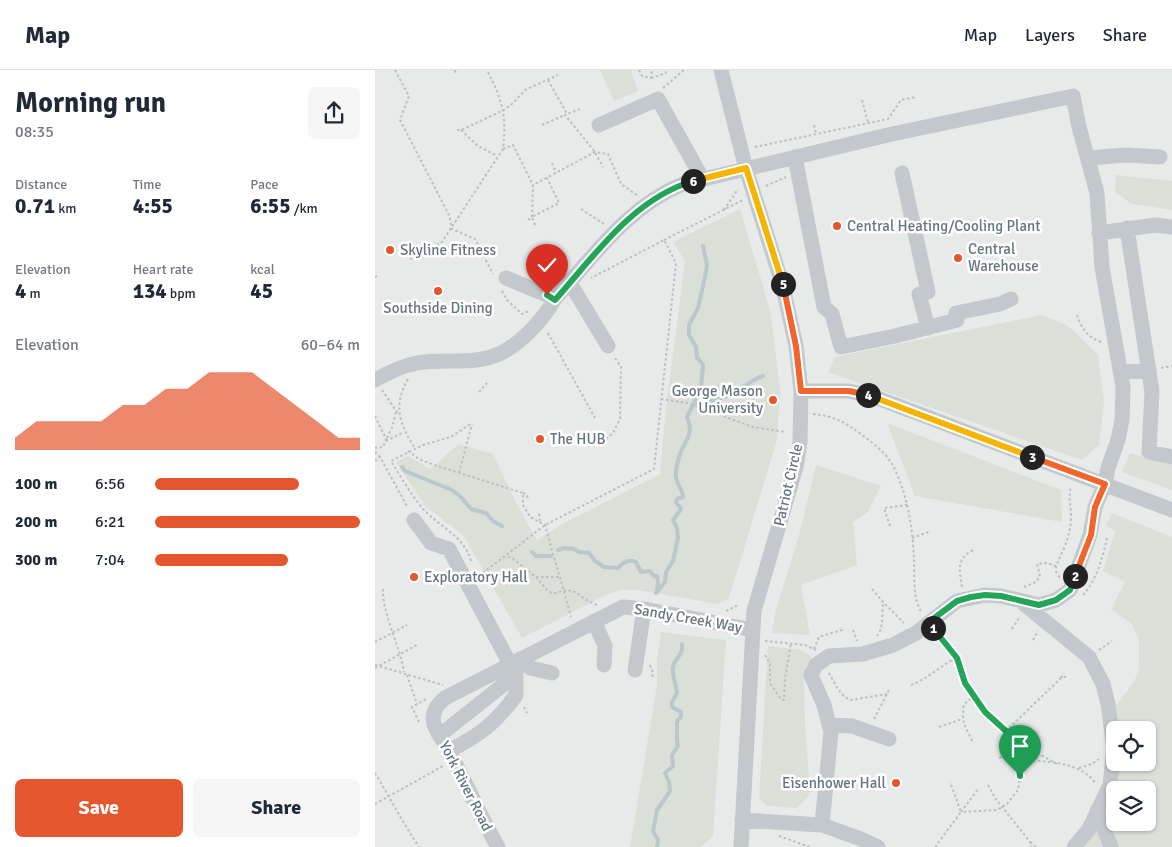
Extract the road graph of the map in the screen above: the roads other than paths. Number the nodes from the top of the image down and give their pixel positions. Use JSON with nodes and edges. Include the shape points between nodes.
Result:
{"nodes":[{"id":1,"x":721,"y":70,"type":"edge"},
{"id":2,"x":599,"y":125,"type":"dead end"},
{"id":3,"x":795,"y":157,"type":"junction"},
{"id":4,"x":1160,"y":157,"type":"dead end"},
{"id":5,"x":1087,"y":158,"type":"junction"},
{"id":6,"x":746,"y":168,"type":"junction"},
{"id":7,"x":902,"y":173,"type":"dead end"},
{"id":8,"x":702,"y":178,"type":"junction"},
{"id":9,"x":1172,"y":227,"type":"edge"},
{"id":10,"x":1127,"y":228,"type":"junction"},
{"id":11,"x":1099,"y":233,"type":"junction"},
{"id":12,"x":506,"y":278,"type":"dead end"},
{"id":13,"x":570,"y":283,"type":"junction"},
{"id":14,"x":1011,"y":299,"type":"dead end"},
{"id":15,"x":555,"y":300,"type":"junction"},
{"id":16,"x":929,"y":328,"type":"junction"},
{"id":17,"x":608,"y":346,"type":"road end"},
{"id":18,"x":1149,"y":370,"type":"junction"},
{"id":19,"x":1120,"y":372,"type":"junction"},
{"id":20,"x":375,"y":380,"type":"edge"},
{"id":21,"x":801,"y":391,"type":"junction"},
{"id":22,"x":1172,"y":457,"type":"edge"},
{"id":23,"x":1105,"y":484,"type":"junction"},
{"id":24,"x":1172,"y":510,"type":"edge"},
{"id":25,"x":414,"y":520,"type":"road end"},
{"id":26,"x":1019,"y":600,"type":"junction"},
{"id":27,"x":644,"y":609,"type":"junction"},
{"id":28,"x":594,"y":621,"type":"junction"},
{"id":29,"x":753,"y":630,"type":"junction"},
{"id":30,"x":515,"y":662,"type":"junction"},
{"id":31,"x":604,"y":665,"type":"dead end"},
{"id":32,"x":635,"y":670,"type":"dead end"},
{"id":33,"x":552,"y":673,"type":"dead end"},
{"id":34,"x":1111,"y":721,"type":"edge"},
{"id":35,"x":829,"y":725,"type":"junction"},
{"id":36,"x":437,"y":730,"type":"junction"},
{"id":37,"x":889,"y":739,"type":"dead end"},
{"id":38,"x":449,"y":751,"type":"junction"},
{"id":39,"x":1111,"y":771,"type":"edge"},
{"id":40,"x":1099,"y":807,"type":"junction"},
{"id":41,"x":742,"y":820,"type":"junction"},
{"id":42,"x":822,"y":825,"type":"junction"},
{"id":43,"x":498,"y":847,"type":"edge"},
{"id":44,"x":741,"y":847,"type":"edge"},
{"id":45,"x":877,"y":847,"type":"edge"},
{"id":46,"x":1074,"y":847,"type":"edge"},
{"id":47,"x":1111,"y":847,"type":"edge"}],
"edges":[{"from":1,"to":6,"type":"street","name":"Patriot Circle"},
{"from":2,"to":8,"type":"street","via":[[658,100]]},
{"from":3,"to":5,"type":"street","via":[[1073,96]]},
{"from":3,"to":6,"type":"street"},
{"from":3,"to":16,"type":"street","via":[[824,307],[833,314],[841,347]]},
{"from":4,"to":5,"type":"street"},
{"from":5,"to":11,"type":"street","via":[[1097,193]]},
{"from":6,"to":8,"type":"street"},
{"from":6,"to":21,"type":"street","name":"Patriot Circle","via":[[782,283],[796,346]]},
{"from":7,"to":16,"type":"street","via":[[928,292],[919,294]]},
{"from":8,"to":13,"type":"street","via":[[660,194],[630,216]]},
{"from":9,"to":10,"type":"street"},
{"from":10,"to":11,"type":"street"},
{"from":10,"to":18,"type":"street"},
{"from":11,"to":19,"type":"street"},
{"from":12,"to":15,"type":"street"},
{"from":13,"to":15,"type":"street"},
{"from":13,"to":17,"type":"street"},
{"from":14,"to":16,"type":"street","via":[[956,313],[957,320]]},
{"from":15,"to":20,"type":"street","via":[[547,314],[500,354],[467,361],[418,363],[400,367]]},
{"from":18,"to":19,"type":"street"},
{"from":18,"to":22,"type":"street","via":[[1149,452]]},
{"from":19,"to":23,"type":"street","via":[[1122,420]]},
{"from":21,"to":23,"type":"street","via":[[849,391],[871,396]]},
{"from":21,"to":29,"type":"street","name":"Patriot Circle","via":[[796,467],[753,611]]},
{"from":23,"to":24,"type":"street"},
{"from":23,"to":26,"type":"street","via":[[1095,507],[1091,535],[1070,590],[1056,600],[1039,605]]},
{"from":25,"to":30,"type":"street","via":[[431,543],[449,550]]},
{"from":26,"to":34,"type":"street","via":[[1089,657],[1103,684]]},
{"from":26,"to":35,"type":"street","via":[[985,595],[963,599],[893,645],[863,654],[819,654],[811,675]]},
{"from":27,"to":28,"type":"street","name":"Sandy Creek Way","via":[[623,608]]},
{"from":27,"to":29,"type":"street","name":"Sandy Creek Way"},
{"from":27,"to":32,"type":"street"},
{"from":28,"to":30,"type":"street","name":"Sandy Creek Way"},
{"from":28,"to":31,"type":"street","via":[[605,646]]},
{"from":29,"to":41,"type":"street","name":"Patriot Circle"},
{"from":30,"to":33,"type":"street"},
{"from":30,"to":36,"type":"street","via":[[508,681]]},
{"from":30,"to":36,"type":"street","name":"Sandy Creek Way","via":[[445,698],[433,714]]},
{"from":30,"to":38,"type":"street","via":[[517,695],[493,723]]},
{"from":35,"to":37,"type":"street","via":[[852,726]]},
{"from":35,"to":42,"type":"street"},
{"from":36,"to":38,"type":"street","name":"York River Road"},
{"from":38,"to":43,"type":"street","name":"York River Road"},
{"from":39,"to":40,"type":"street","via":[[1109,785]]},
{"from":40,"to":46,"type":"street","via":[[1089,829]]},
{"from":40,"to":47,"type":"street"},
{"from":41,"to":42,"type":"street"},
{"from":41,"to":44,"type":"street","name":"Patriot Circle"},
{"from":42,"to":45,"type":"street"}]}
